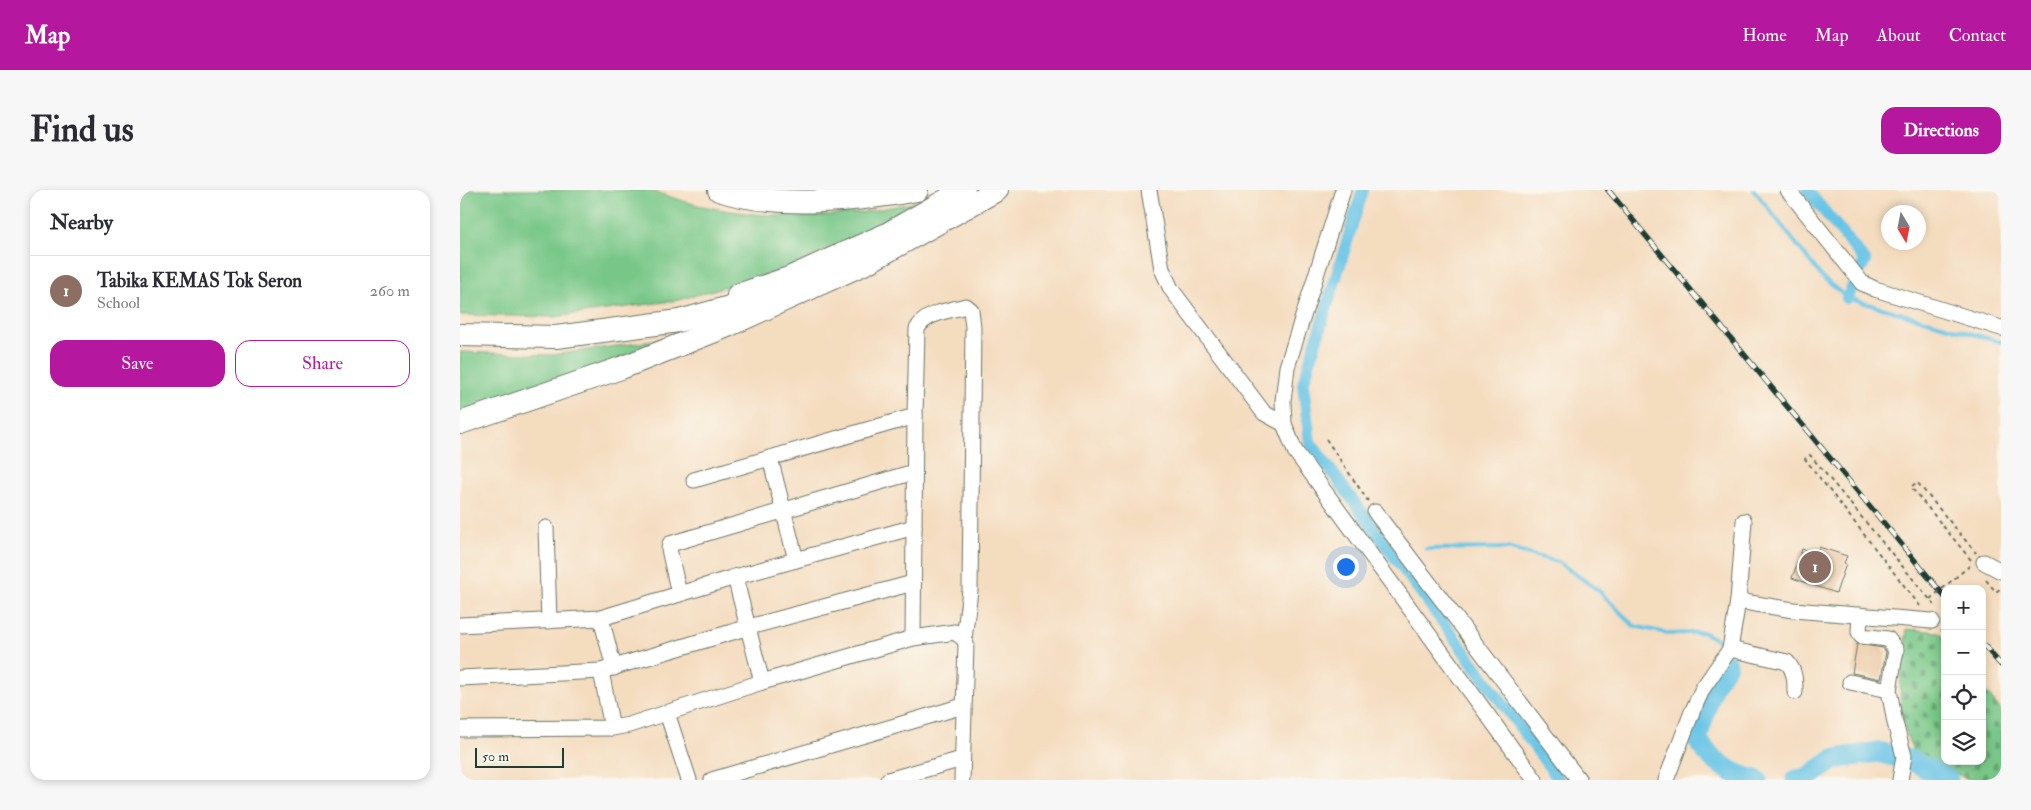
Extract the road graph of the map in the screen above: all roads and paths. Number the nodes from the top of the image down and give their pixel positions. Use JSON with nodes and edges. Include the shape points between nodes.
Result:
{"nodes":[{"id":1,"x":719,"y":190,"type":"edge"},
{"id":2,"x":917,"y":190,"type":"edge"},
{"id":3,"x":964,"y":190,"type":"edge"},
{"id":4,"x":997,"y":190,"type":"edge"},
{"id":5,"x":1149,"y":190,"type":"edge"},
{"id":6,"x":1343,"y":190,"type":"edge"},
{"id":7,"x":1788,"y":190,"type":"edge"},
{"id":8,"x":460,"y":325,"type":"edge"},
{"id":9,"x":2001,"y":328,"type":"edge"},
{"id":10,"x":460,"y":335,"type":"edge"},
{"id":11,"x":914,"y":416,"type":"junction"},
{"id":12,"x":460,"y":423,"type":"edge"},
{"id":13,"x":1284,"y":424,"type":"junction"},
{"id":14,"x":1326,"y":438,"type":"dead end"},
{"id":15,"x":770,"y":458,"type":"junction"},
{"id":16,"x":914,"y":472,"type":"junction"},
{"id":17,"x":694,"y":480,"type":"dead end"},
{"id":18,"x":784,"y":510,"type":"junction"},
{"id":19,"x":1375,"y":512,"type":"joint"},
{"id":20,"x":1744,"y":521,"type":"dead end"},
{"id":21,"x":914,"y":527,"type":"junction"},
{"id":22,"x":546,"y":528,"type":"dead end"},
{"id":23,"x":796,"y":560,"type":"junction"},
{"id":24,"x":1979,"y":563,"type":"junction"},
{"id":25,"x":2001,"y":571,"type":"edge"},
{"id":26,"x":735,"y":577,"type":"junction"},
{"id":27,"x":913,"y":583,"type":"junction"},
{"id":28,"x":2001,"y":588,"type":"edge"},
{"id":29,"x":1996,"y":592,"type":"dead end"},
{"id":30,"x":679,"y":594,"type":"junction"},
{"id":31,"x":1738,"y":601,"type":"junction"},
{"id":32,"x":1860,"y":615,"type":"junction"},
{"id":33,"x":601,"y":618,"type":"junction"},
{"id":34,"x":549,"y":621,"type":"junction"},
{"id":35,"x":1932,"y":621,"type":"joint"},
{"id":36,"x":460,"y":625,"type":"edge"},
{"id":37,"x":749,"y":627,"type":"junction"},
{"id":38,"x":913,"y":638,"type":"junction"},
{"id":39,"x":964,"y":639,"type":"junction"},
{"id":40,"x":1730,"y":649,"type":"junction"},
{"id":41,"x":608,"y":669,"type":"junction"},
{"id":42,"x":460,"y":678,"type":"edge"},
{"id":43,"x":762,"y":682,"type":"junction"},
{"id":44,"x":1850,"y":682,"type":"dead end"},
{"id":45,"x":1888,"y":690,"type":"junction"},
{"id":46,"x":1795,"y":692,"type":"dead end"},
{"id":47,"x":963,"y":706,"type":"junction"},
{"id":48,"x":667,"y":713,"type":"junction"},
{"id":49,"x":612,"y":728,"type":"junction"},
{"id":50,"x":460,"y":729,"type":"edge"},
{"id":51,"x":962,"y":759,"type":"junction"},
{"id":52,"x":1902,"y":769,"type":"edge"},
{"id":53,"x":689,"y":780,"type":"edge"},
{"id":54,"x":712,"y":780,"type":"edge"},
{"id":55,"x":888,"y":780,"type":"edge"},
{"id":56,"x":962,"y":780,"type":"edge"},
{"id":57,"x":1535,"y":780,"type":"edge"},
{"id":58,"x":1580,"y":780,"type":"edge"},
{"id":59,"x":1666,"y":780,"type":"edge"}],
"edges":[{"from":1,"to":2,"type":"highway","via":[[760,198],[815,202]]},
{"from":3,"to":8,"type":"highway","via":[[887,234],[789,278],[680,311],[554,327]]},
{"from":4,"to":10,"type":"highway","via":[[894,246],[789,289],[727,309],[679,321],[556,338]]},
{"from":4,"to":12,"type":"highway","via":[[868,262],[725,328],[621,368]]},
{"from":5,"to":13,"type":"street","via":[[1162,269],[1171,289],[1264,413]]},
{"from":6,"to":13,"type":"street","via":[[1287,367]]},
{"from":7,"to":9,"type":"street","via":[[1862,283],[1875,290]]},
{"from":11,"to":15,"type":"street"},
{"from":11,"to":16,"type":"street"},
{"from":11,"to":39,"type":"street","via":[[917,329],[930,316],[966,306],[972,310],[973,327],[970,590]]},
{"from":13,"to":57,"type":"street","via":[[1301,459]]},
{"from":14,"to":19,"type":"path"},
{"from":15,"to":17,"type":"street"},
{"from":15,"to":18,"type":"street"},
{"from":16,"to":18,"type":"street"},
{"from":16,"to":21,"type":"street"},
{"from":18,"to":23,"type":"street"},
{"from":18,"to":30,"type":"street","via":[[670,544]]},
{"from":19,"to":58,"type":"street"},
{"from":20,"to":31,"type":"street"},
{"from":21,"to":23,"type":"street"},
{"from":21,"to":27,"type":"street"},
{"from":22,"to":34,"type":"street"},
{"from":23,"to":26,"type":"street"},
{"from":24,"to":24,"type":"path","via":[[1917,482],[1911,487]]},
{"from":24,"to":25,"type":"street"},
{"from":24,"to":35,"type":"path","bridge":true,"via":[[1930,599],[1810,454],[1805,459]]},
{"from":26,"to":30,"type":"street"},
{"from":26,"to":37,"type":"street"},
{"from":27,"to":37,"type":"street"},
{"from":27,"to":38,"type":"street"},
{"from":28,"to":29,"type":"path"},
{"from":30,"to":33,"type":"street"},
{"from":31,"to":32,"type":"street","via":[[1793,610]]},
{"from":31,"to":40,"type":"street"},
{"from":32,"to":35,"type":"street"},
{"from":32,"to":45,"type":"street","via":[[1859,632],[1862,636],[1888,639],[1896,650]]},
{"from":33,"to":34,"type":"street"},
{"from":33,"to":41,"type":"street"},
{"from":34,"to":36,"type":"street"},
{"from":37,"to":41,"type":"street"},
{"from":37,"to":43,"type":"street"},
{"from":38,"to":39,"type":"street","via":[[949,632],[959,633]]},
{"from":38,"to":43,"type":"street"},
{"from":39,"to":47,"type":"street"},
{"from":40,"to":46,"type":"street","via":[[1787,662],[1795,677]]},
{"from":40,"to":59,"type":"street","via":[[1703,688]]},
{"from":41,"to":42,"type":"street"},
{"from":41,"to":49,"type":"street"},
{"from":43,"to":48,"type":"street"},
{"from":44,"to":45,"type":"street"},
{"from":45,"to":52,"type":"street"},
{"from":47,"to":51,"type":"street"},
{"from":47,"to":54,"type":"street"},
{"from":48,"to":49,"type":"street"},
{"from":48,"to":53,"type":"street"},
{"from":49,"to":50,"type":"street"},
{"from":51,"to":55,"type":"street"},
{"from":51,"to":56,"type":"street"}]}
